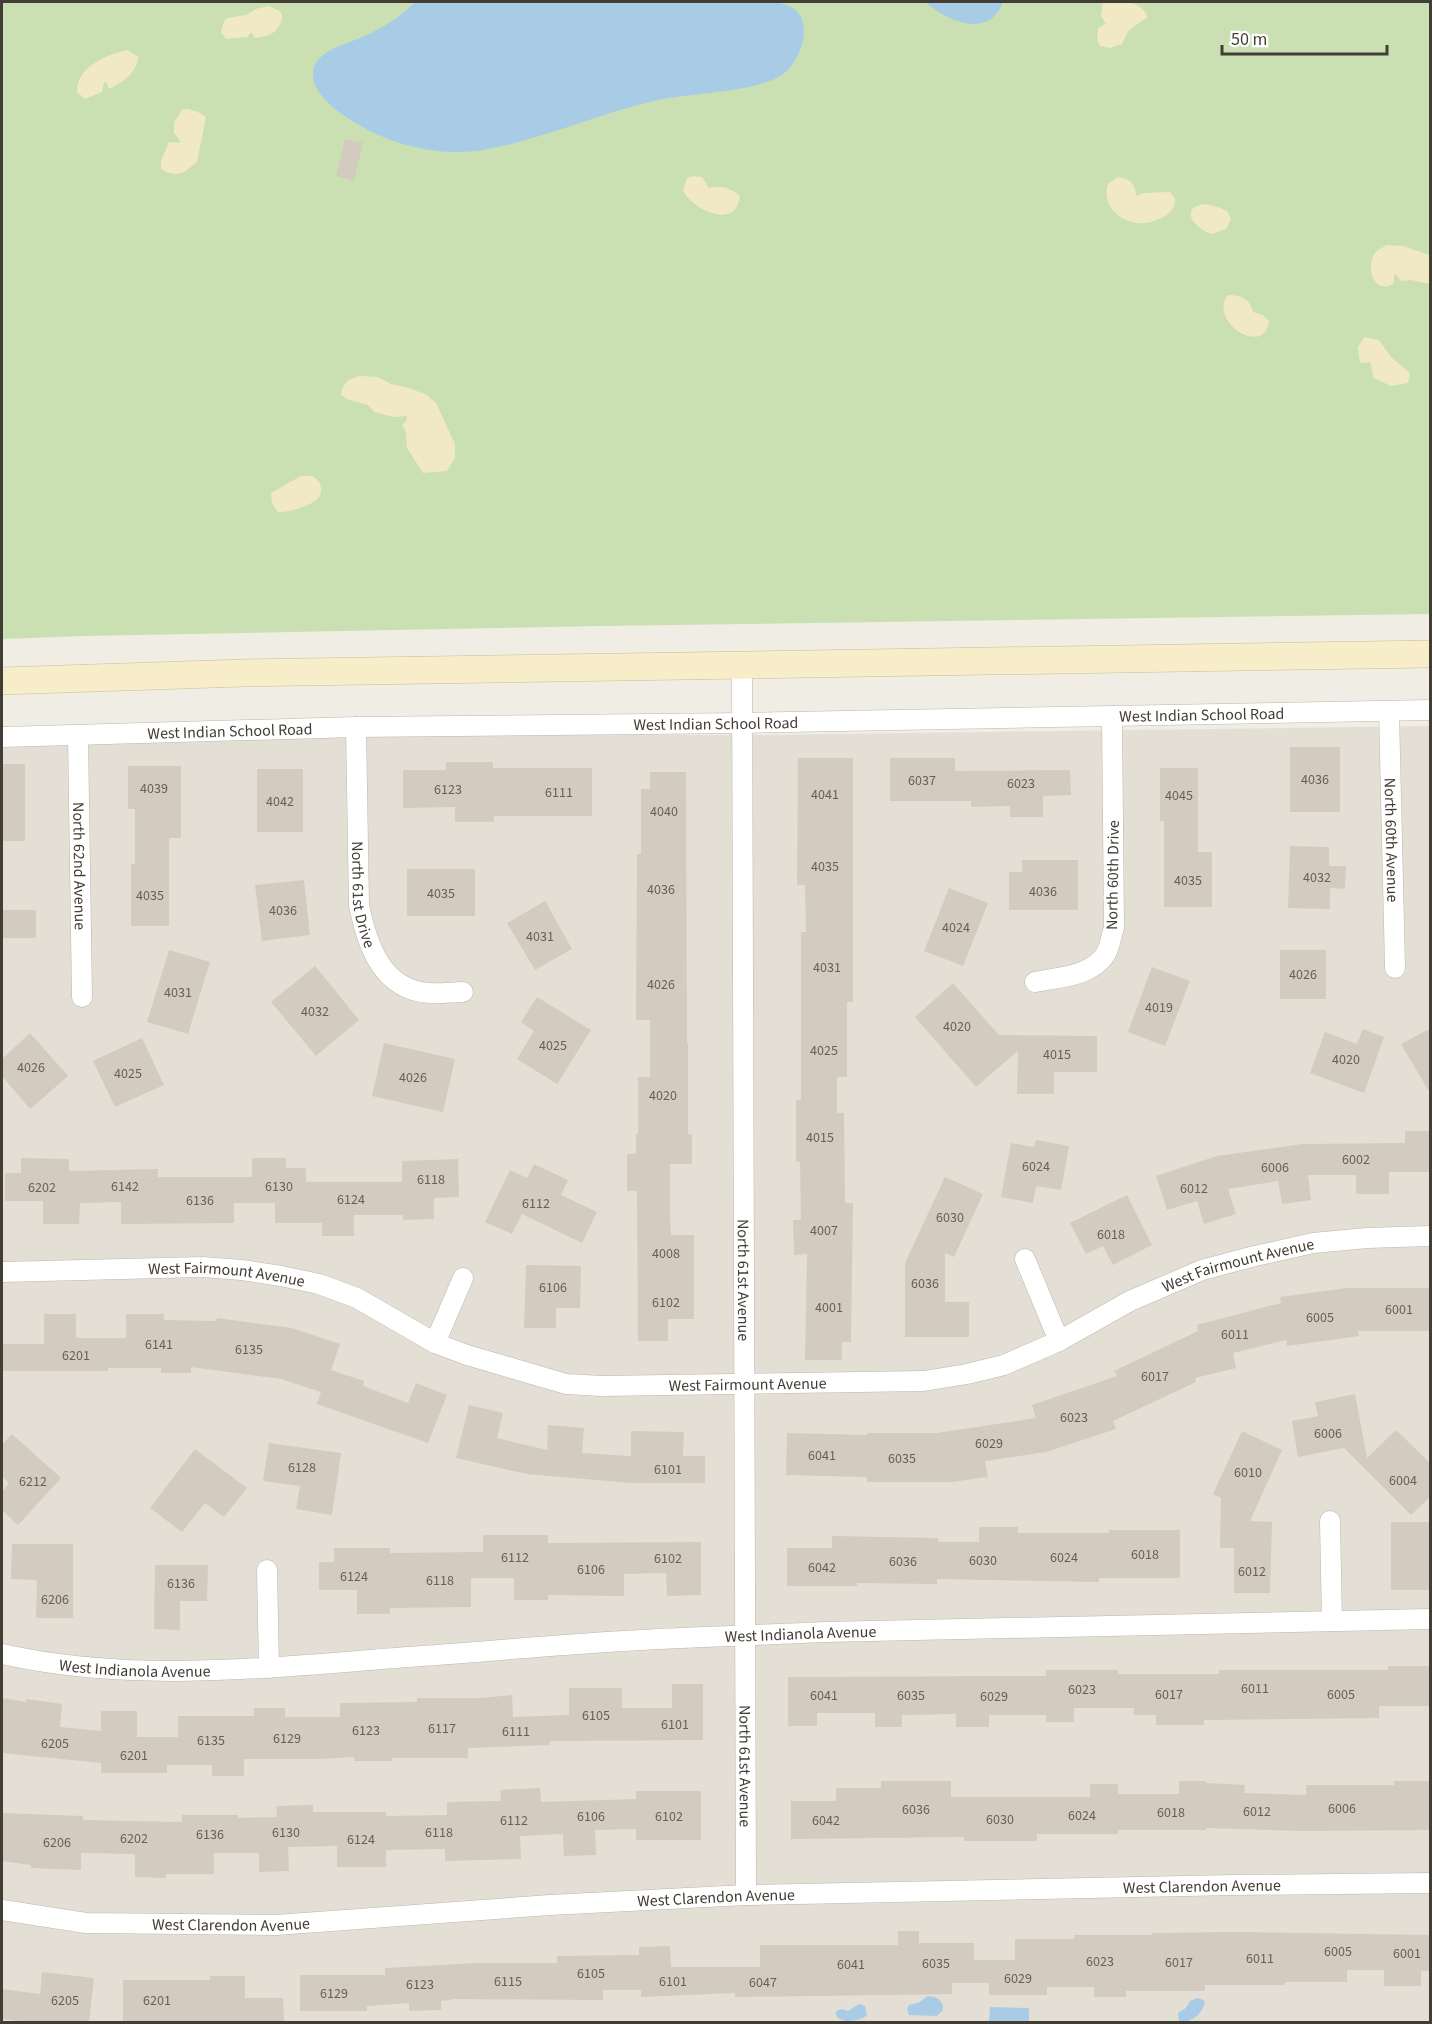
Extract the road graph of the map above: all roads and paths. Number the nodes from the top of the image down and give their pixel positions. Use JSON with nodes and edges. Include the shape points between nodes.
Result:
{"nodes":[{"id":1,"x":1431,"y":654,"type":"edge"},
{"id":2,"x":742,"y":665,"type":"junction"},
{"id":3,"x":2,"y":681,"type":"edge"},
{"id":4,"x":1431,"y":710,"type":"edge"},
{"id":5,"x":1389,"y":711,"type":"junction"},
{"id":6,"x":1112,"y":716,"type":"junction"},
{"id":7,"x":742,"y":723,"type":"junction"},
{"id":8,"x":356,"y":728,"type":"junction"},
{"id":9,"x":78,"y":736,"type":"junction"},
{"id":10,"x":2,"y":737,"type":"edge"},
{"id":11,"x":1395,"y":968,"type":"dead end"},
{"id":12,"x":1035,"y":982,"type":"dead end"},
{"id":13,"x":463,"y":992,"type":"dead end"},
{"id":14,"x":82,"y":997,"type":"dead end"},
{"id":15,"x":1431,"y":1236,"type":"edge"},
{"id":16,"x":1026,"y":1259,"type":"dead end"},
{"id":17,"x":2,"y":1272,"type":"edge"},
{"id":18,"x":463,"y":1278,"type":"dead end"},
{"id":19,"x":1059,"y":1341,"type":"junction"},
{"id":20,"x":435,"y":1343,"type":"junction"},
{"id":21,"x":743,"y":1385,"type":"junction"},
{"id":22,"x":1330,"y":1521,"type":"dead end"},
{"id":23,"x":267,"y":1570,"type":"dead end"},
{"id":24,"x":1431,"y":1619,"type":"edge"},
{"id":25,"x":1332,"y":1621,"type":"junction"},
{"id":26,"x":744,"y":1635,"type":"junction"},
{"id":27,"x":2,"y":1654,"type":"edge"},
{"id":28,"x":269,"y":1668,"type":"junction"},
{"id":29,"x":1431,"y":1883,"type":"edge"},
{"id":30,"x":746,"y":1895,"type":"junction"},
{"id":31,"x":2,"y":1910,"type":"edge"}],
"edges":[{"from":1,"to":2,"type":"main road"},
{"from":2,"to":3,"type":"main road"},
{"from":2,"to":7,"type":"street","name":"North 61st Avenue"},
{"from":4,"to":5,"type":"street","name":"West Indian School Road"},
{"from":5,"to":6,"type":"street","name":"West Indian School Road"},
{"from":5,"to":11,"type":"street","name":"North 60th Avenue"},
{"from":6,"to":7,"type":"street","name":"West Indian School Road"},
{"from":6,"to":12,"type":"street","name":"North 60th Drive","via":[[1114,928],[1106,954],[1093,968]]},
{"from":7,"to":8,"type":"street","name":"West Indian School Road"},
{"from":7,"to":21,"type":"street","name":"North 61st Avenue"},
{"from":8,"to":9,"type":"street","name":"West Indian School Road"},
{"from":8,"to":13,"type":"street","name":"North 61st Drive","via":[[359,904],[364,932],[374,956],[399,985],[428,993]]},
{"from":9,"to":10,"type":"street","name":"West Indian School Road"},
{"from":9,"to":14,"type":"street","name":"North 62nd Avenue"},
{"from":15,"to":19,"type":"street","name":"West Fairmount Avenue","via":[[1313,1243],[1202,1270],[1130,1301]]},
{"from":16,"to":19,"type":"street"},
{"from":17,"to":20,"type":"street","name":"West Fairmount Avenue","via":[[202,1268],[281,1276],[357,1298]]},
{"from":18,"to":20,"type":"street"},
{"from":19,"to":21,"type":"street","name":"West Fairmount Avenue","via":[[1004,1365],[924,1381]]},
{"from":20,"to":21,"type":"street","name":"West Fairmount Avenue","via":[[566,1384]]},
{"from":21,"to":26,"type":"street","name":"North 61st Avenue"},
{"from":22,"to":25,"type":"street"},
{"from":23,"to":28,"type":"street"},
{"from":24,"to":25,"type":"street","name":"West Indianola Avenue"},
{"from":25,"to":26,"type":"street","name":"West Indianola Avenue"},
{"from":26,"to":28,"type":"street","name":"West Indianola Avenue"},
{"from":26,"to":30,"type":"street","name":"North 61st Avenue"},
{"from":27,"to":28,"type":"street","name":"West Indianola Avenue","via":[[129,1670]]},
{"from":29,"to":30,"type":"street","name":"West Clarendon Avenue"},
{"from":30,"to":31,"type":"street","name":"West Clarendon Avenue","via":[[276,1925],[86,1923]]}]}
